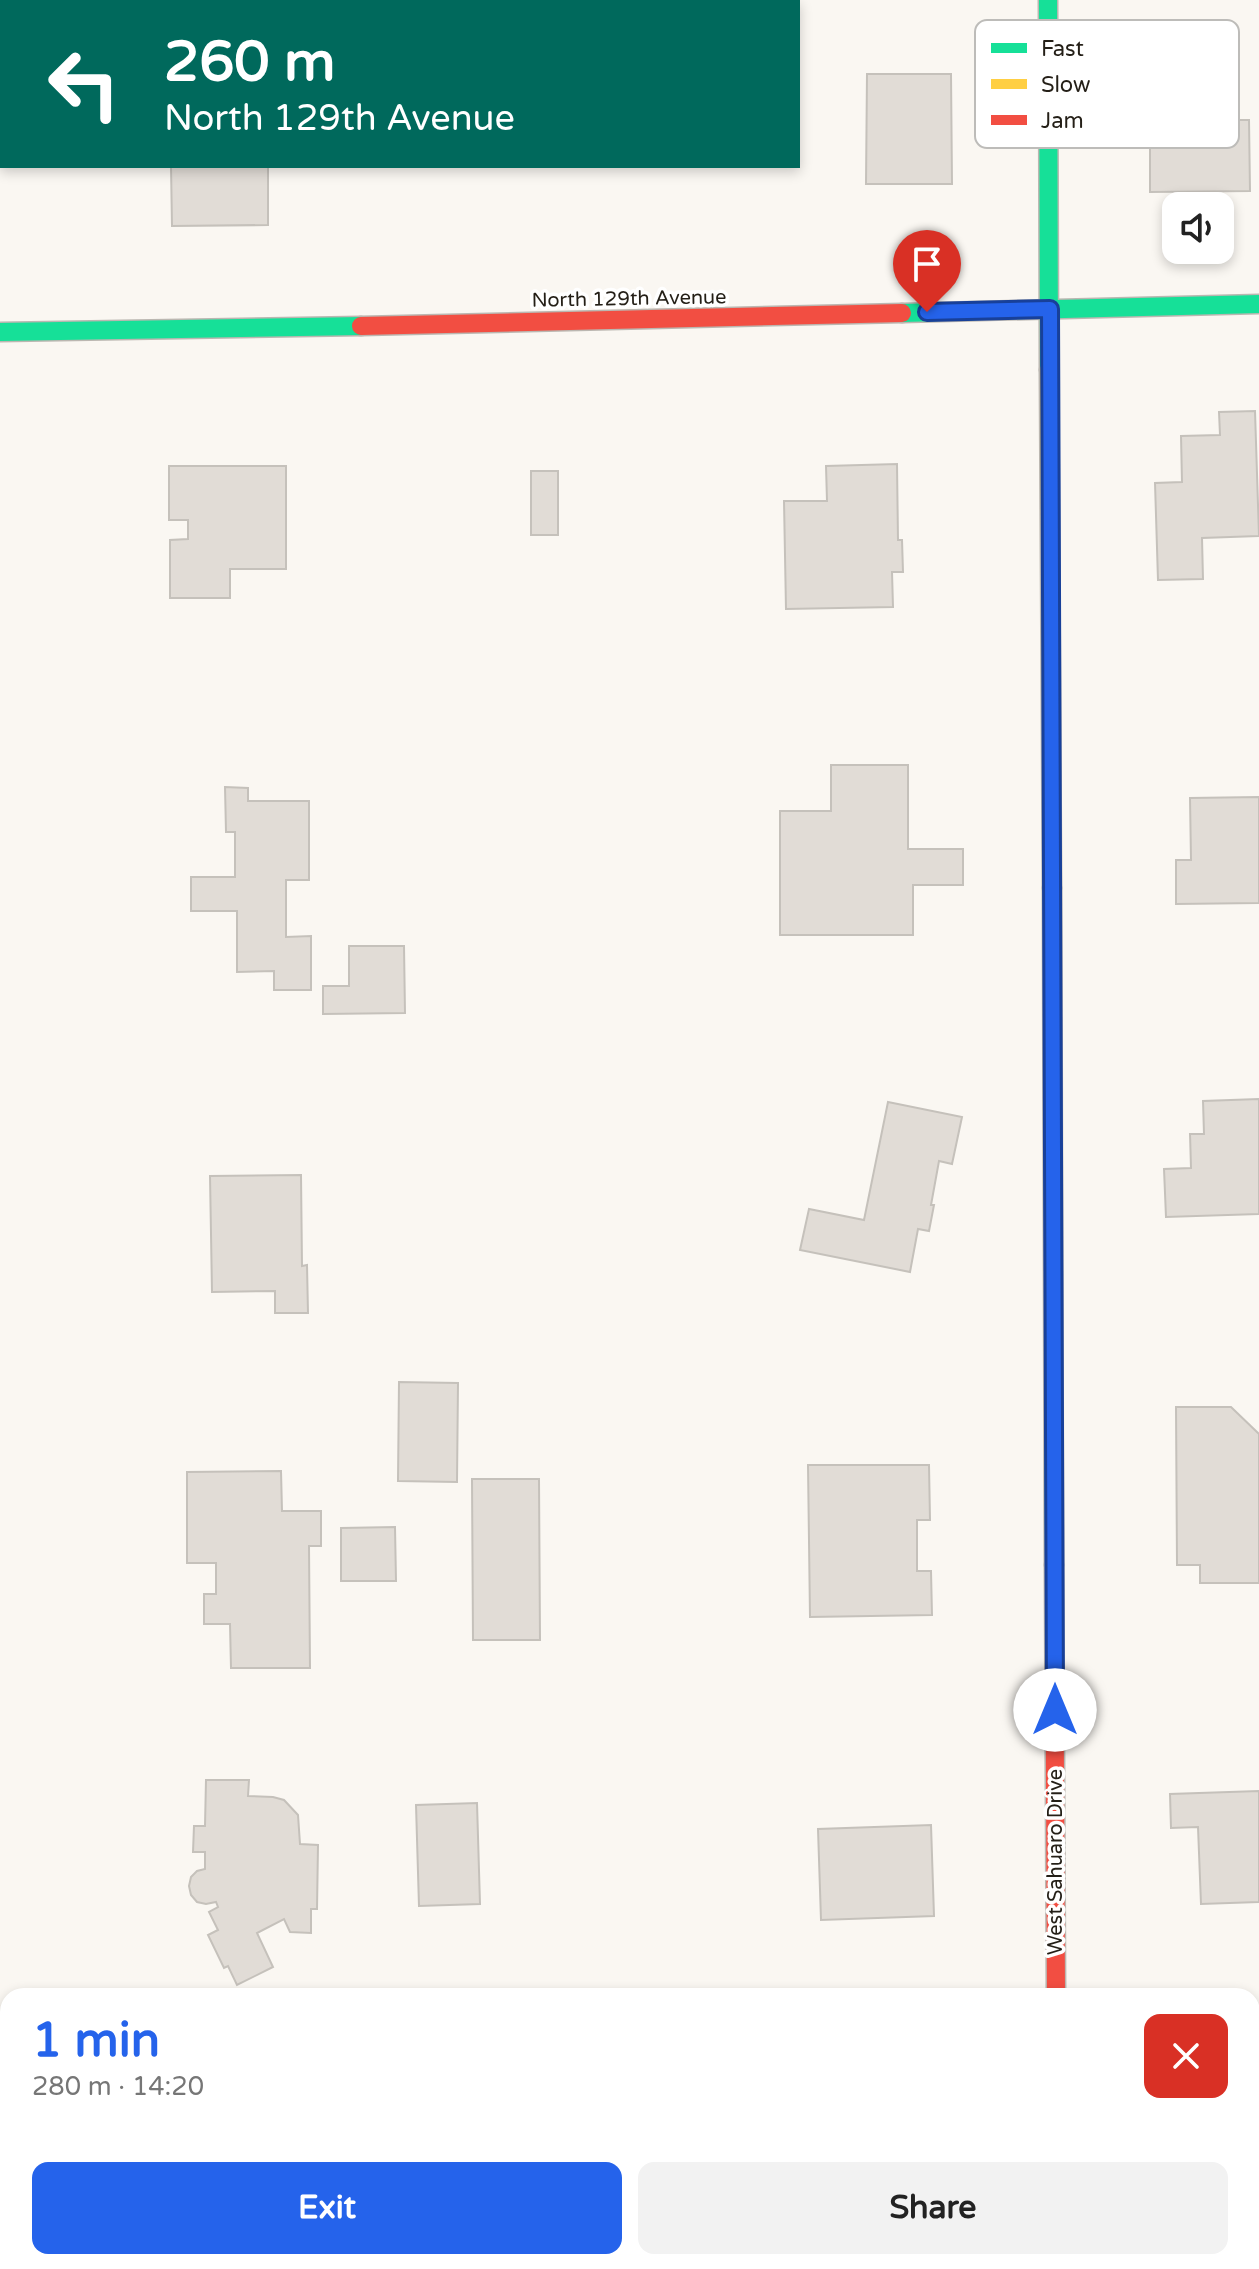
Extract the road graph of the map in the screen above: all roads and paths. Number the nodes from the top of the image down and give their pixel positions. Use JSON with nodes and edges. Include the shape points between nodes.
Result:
{"nodes":[{"id":1,"x":1048,"y":0,"type":"edge"},
{"id":2,"x":1048,"y":20,"type":"edge"},
{"id":3,"x":1049,"y":148,"type":"edge"},
{"id":4,"x":1259,"y":304,"type":"edge"},
{"id":5,"x":1050,"y":309,"type":"junction"},
{"id":6,"x":0,"y":332,"type":"edge"},
{"id":7,"x":1056,"y":1988,"type":"edge"}],
"edges":[{"from":1,"to":2,"type":"street","name":"West Sahuaro Drive"},
{"from":3,"to":5,"type":"street","name":"West Sahuaro Drive"},
{"from":4,"to":5,"type":"street","name":"North 129th Avenue"},
{"from":5,"to":6,"type":"street","name":"North 129th Avenue"},
{"from":5,"to":7,"type":"street","name":"West Sahuaro Drive"}]}
